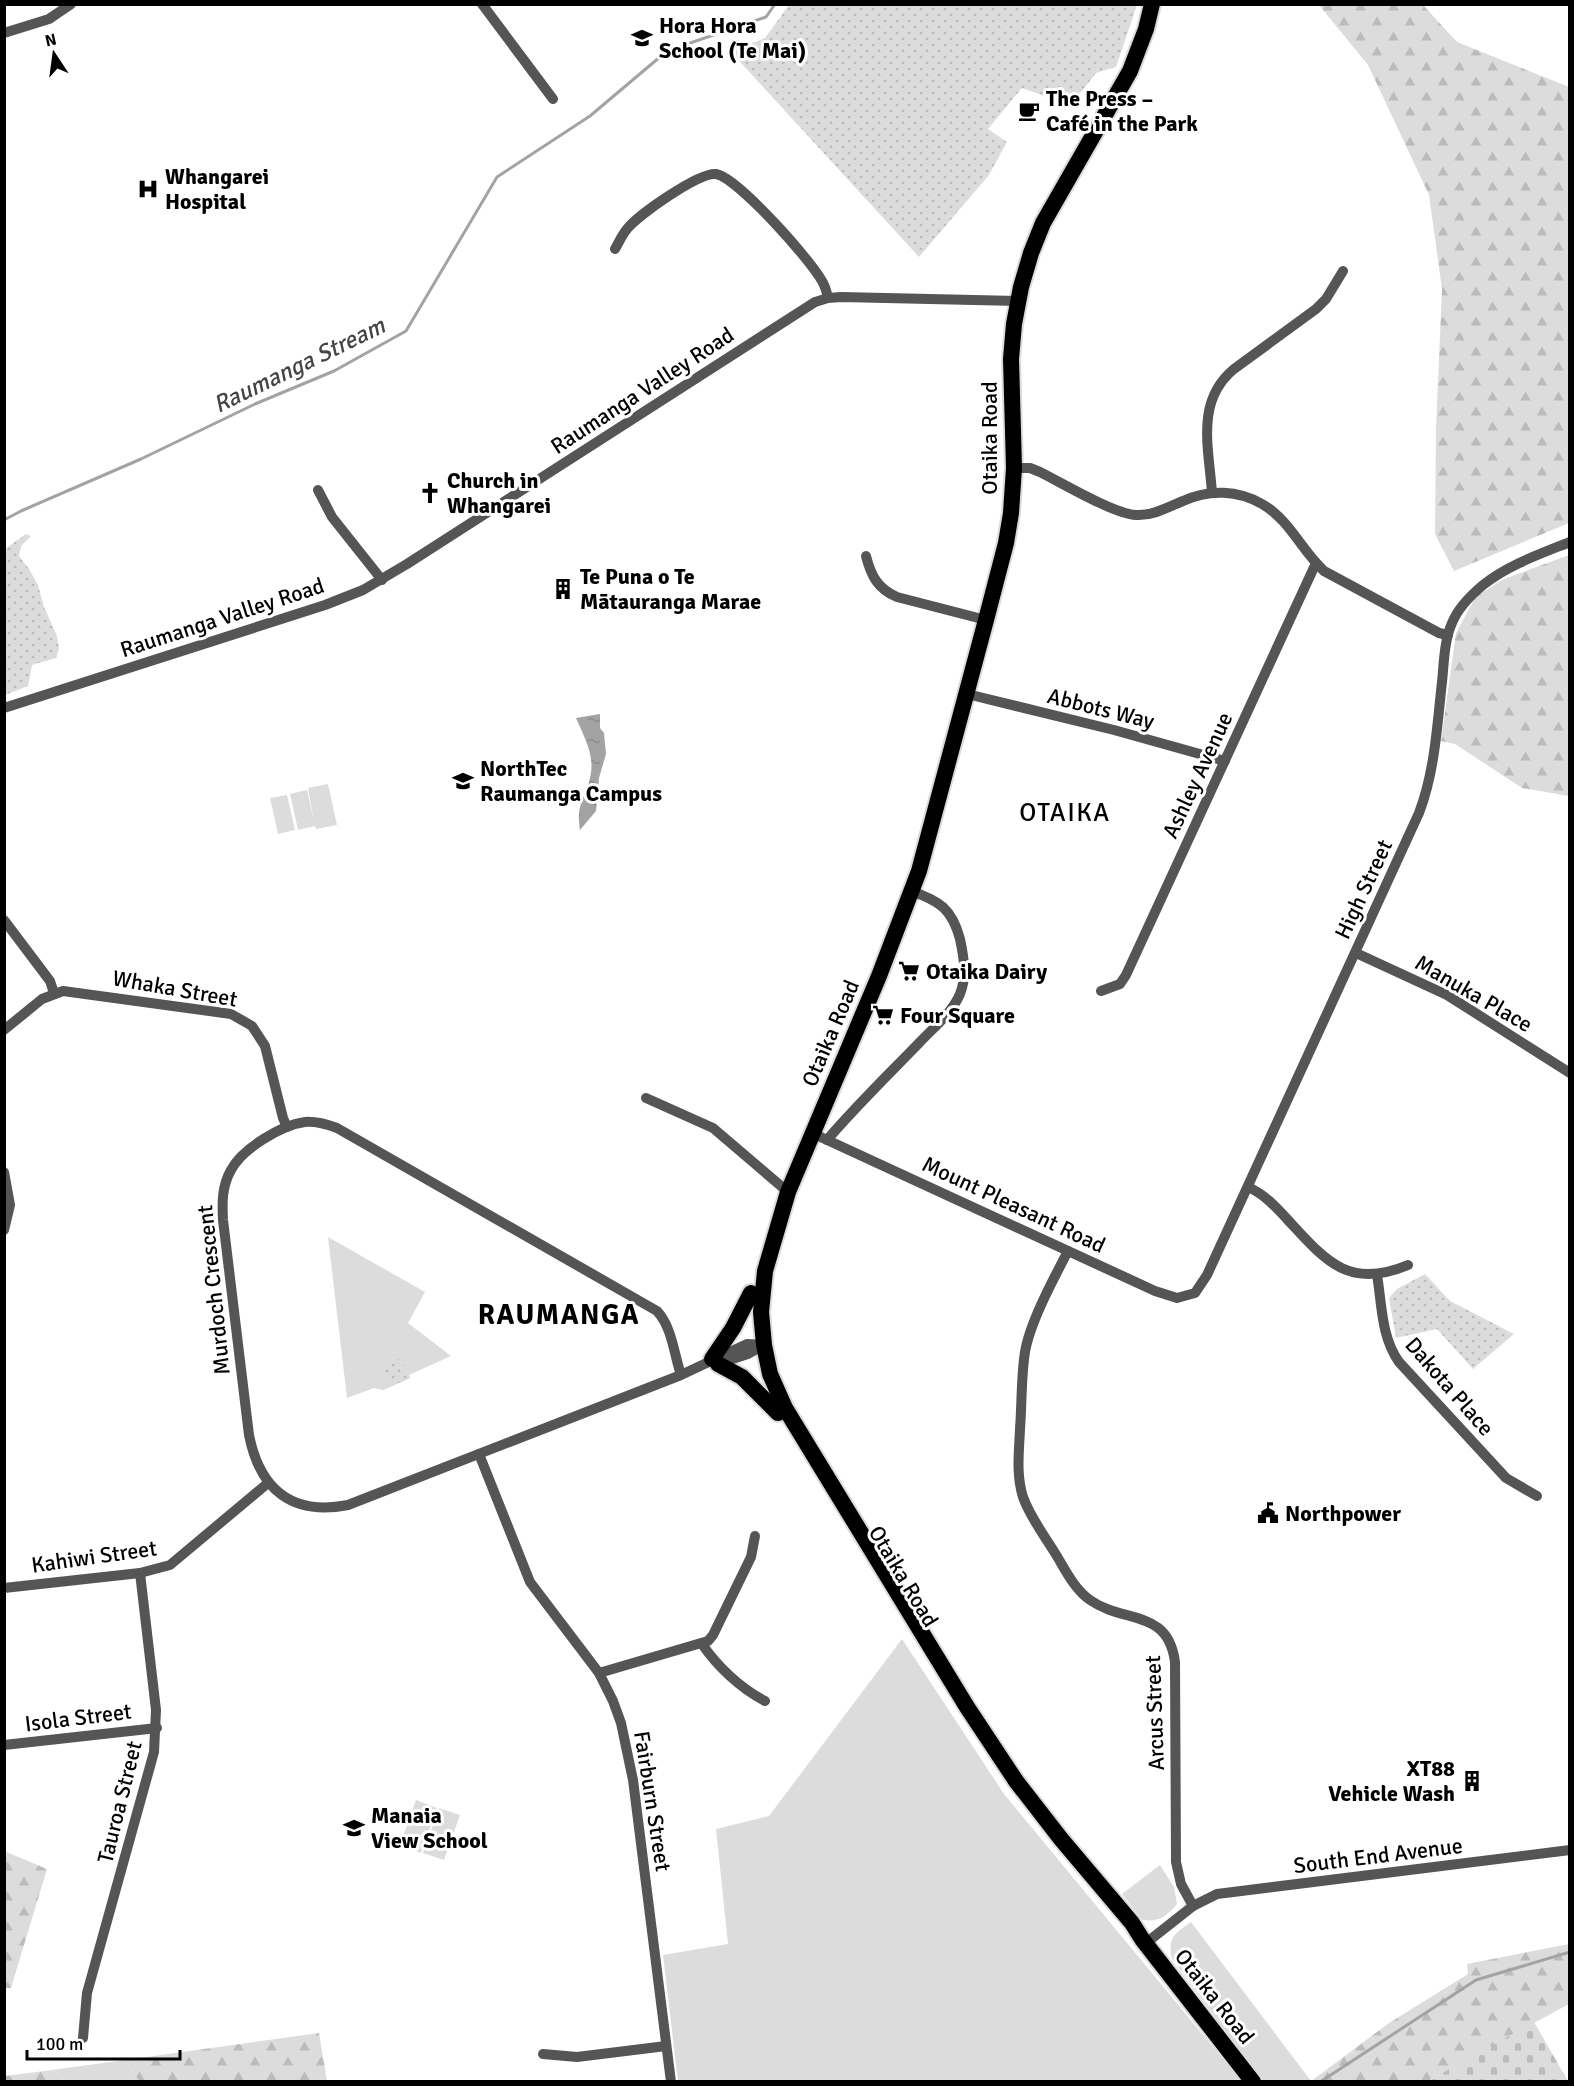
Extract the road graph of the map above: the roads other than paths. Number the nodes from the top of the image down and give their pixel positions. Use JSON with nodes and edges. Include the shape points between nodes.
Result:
{"nodes":[{"id":1,"x":71,"y":4,"type":"edge"},
{"id":2,"x":482,"y":4,"type":"edge"},
{"id":3,"x":1152,"y":4,"type":"edge"},
{"id":4,"x":4,"y":33,"type":"edge"},
{"id":5,"x":554,"y":99,"type":"dead end"},
{"id":6,"x":615,"y":249,"type":"dead end"},
{"id":7,"x":1343,"y":271,"type":"dead end"},
{"id":8,"x":828,"y":298,"type":"junction"},
{"id":9,"x":1018,"y":301,"type":"junction"},
{"id":10,"x":1014,"y":468,"type":"junction"},
{"id":11,"x":318,"y":490,"type":"dead end"},
{"id":12,"x":1212,"y":493,"type":"junction"},
{"id":13,"x":1569,"y":542,"type":"edge"},
{"id":14,"x":866,"y":556,"type":"dead end"},
{"id":15,"x":1316,"y":563,"type":"junction"},
{"id":16,"x":382,"y":580,"type":"junction"},
{"id":17,"x":986,"y":620,"type":"junction"},
{"id":18,"x":1448,"y":635,"type":"junction"},
{"id":19,"x":967,"y":694,"type":"junction"},
{"id":20,"x":4,"y":708,"type":"edge"},
{"id":21,"x":1226,"y":761,"type":"junction"},
{"id":22,"x":911,"y":891,"type":"junction"},
{"id":23,"x":4,"y":920,"type":"edge"},
{"id":24,"x":1356,"y":952,"type":"junction"},
{"id":25,"x":1101,"y":991,"type":"dead end"},
{"id":26,"x":54,"y":993,"type":"junction"},
{"id":27,"x":4,"y":1030,"type":"edge"},
{"id":28,"x":1569,"y":1073,"type":"edge"},
{"id":29,"x":646,"y":1098,"type":"dead end"},
{"id":30,"x":287,"y":1127,"type":"junction"},
{"id":31,"x":820,"y":1136,"type":"junction"},
{"id":32,"x":4,"y":1172,"type":"edge"},
{"id":33,"x":1248,"y":1187,"type":"junction"},
{"id":34,"x":788,"y":1192,"type":"junction"},
{"id":35,"x":4,"y":1230,"type":"edge"},
{"id":36,"x":1068,"y":1251,"type":"junction"},
{"id":37,"x":1408,"y":1265,"type":"dead end"},
{"id":38,"x":1377,"y":1275,"type":"junction"},
{"id":39,"x":1200,"y":1289,"type":"joint"},
{"id":40,"x":751,"y":1293,"type":"junction"},
{"id":41,"x":757,"y":1346,"type":"junction"},
{"id":42,"x":710,"y":1363,"type":"junction"},
{"id":43,"x":681,"y":1375,"type":"junction"},
{"id":44,"x":778,"y":1413,"type":"junction"},
{"id":45,"x":479,"y":1454,"type":"junction"},
{"id":46,"x":268,"y":1483,"type":"junction"},
{"id":47,"x":1537,"y":1496,"type":"dead end"},
{"id":48,"x":755,"y":1536,"type":"dead end"},
{"id":49,"x":140,"y":1573,"type":"junction"},
{"id":50,"x":4,"y":1588,"type":"edge"},
{"id":51,"x":702,"y":1644,"type":"junction"},
{"id":52,"x":599,"y":1673,"type":"junction"},
{"id":53,"x":765,"y":1701,"type":"dead end"},
{"id":54,"x":157,"y":1728,"type":"junction"},
{"id":55,"x":4,"y":1745,"type":"edge"},
{"id":56,"x":1569,"y":1850,"type":"edge"},
{"id":57,"x":1193,"y":1906,"type":"junction"},
{"id":58,"x":1144,"y":1941,"type":"junction"},
{"id":59,"x":83,"y":2038,"type":"dead end"},
{"id":60,"x":666,"y":2046,"type":"junction"},
{"id":61,"x":543,"y":2054,"type":"dead end"},
{"id":62,"x":671,"y":2082,"type":"edge"},
{"id":63,"x":1252,"y":2082,"type":"edge"}],
"edges":[{"from":1,"to":4,"type":"street","via":[[49,20]]},
{"from":2,"to":5,"type":"street"},
{"from":3,"to":9,"type":"highway","name":"Otaika Road","via":[[1138,52],[1121,89],[1043,223]]},
{"from":6,"to":8,"type":"street","via":[[628,229],[650,209],[702,176],[716,174],[732,182],[777,225],[824,283]]},
{"from":7,"to":12,"type":"street","via":[[1321,304],[1229,373],[1213,393],[1208,419]]},
{"from":8,"to":9,"type":"street","name":"Raumanga Valley Road"},
{"from":8,"to":16,"type":"street","name":"Raumanga Valley Road","via":[[793,315]]},
{"from":9,"to":10,"type":"highway","name":"Otaika Road","via":[[1011,359]]},
{"from":10,"to":12,"type":"street","via":[[1040,472],[1128,514],[1150,514]]},
{"from":10,"to":17,"type":"highway","name":"Otaika Road","via":[[1006,543]]},
{"from":11,"to":16,"type":"street","via":[[332,517]]},
{"from":12,"to":15,"type":"street","via":[[1246,497],[1270,509]]},
{"from":13,"to":18,"type":"street","name":"High Street","via":[[1484,584],[1457,614]]},
{"from":14,"to":17,"type":"street","via":[[870,573],[886,593]]},
{"from":15,"to":18,"type":"street","via":[[1341,581]]},
{"from":15,"to":21,"type":"street","name":"Ashley Avenue"},
{"from":16,"to":20,"type":"street","name":"Raumanga Valley Road","via":[[326,605]]},
{"from":17,"to":19,"type":"highway","name":"Otaika Road"},
{"from":18,"to":24,"type":"street","name":"High Street","via":[[1427,790]]},
{"from":19,"to":21,"type":"street","name":"Abbots Way"},
{"from":19,"to":22,"type":"highway","name":"Otaika Road"},
{"from":21,"to":25,"type":"street","name":"Ashley Avenue","via":[[1126,975],[1120,984]]},
{"from":22,"to":31,"type":"highway","name":"Otaika Road"},
{"from":22,"to":31,"type":"street","name":"Otaika Road","via":[[938,902],[953,919],[964,958],[959,995],[943,1018]]},
{"from":23,"to":26,"type":"street","via":[[50,981]]},
{"from":24,"to":28,"type":"street","name":"Manuka Place","via":[[1447,995]]},
{"from":24,"to":33,"type":"street","name":"High Street"},
{"from":26,"to":27,"type":"street"},
{"from":26,"to":30,"type":"street","name":"Whaka Street","via":[[70,990],[215,1011],[244,1020],[265,1046]]},
{"from":29,"to":34,"type":"street","via":[[713,1128]]},
{"from":30,"to":43,"type":"street","name":"Murdoch Crescent","via":[[306,1122],[337,1128],[657,1311],[667,1327]]},
{"from":30,"to":46,"type":"street","name":"Murdoch Crescent","via":[[237,1161],[226,1180],[222,1202],[249,1435],[257,1465]]},
{"from":31,"to":34,"type":"highway","name":"Otaika Road"},
{"from":31,"to":36,"type":"street","name":"Mount Pleasant Road"},
{"from":32,"to":35,"type":"street","via":[[10,1205]]},
{"from":33,"to":38,"type":"street","via":[[1269,1200],[1331,1263],[1356,1273]]},
{"from":33,"to":39,"type":"street","name":"High Street"},
{"from":34,"to":40,"type":"highway","name":"Otaika Road","via":[[761,1245]]},
{"from":34,"to":41,"type":"highway","name":"Otaika Road","via":[[765,1270]]},
{"from":36,"to":39,"type":"street","name":"Mount Pleasant Road","via":[[1169,1296],[1183,1298]]},
{"from":36,"to":57,"type":"street","name":"Arcus Street","via":[[1025,1350],[1018,1459],[1020,1488],[1040,1529],[1084,1596],[1104,1609],[1149,1622],[1170,1641],[1175,1662],[1176,1862],[1180,1884]]},
{"from":37,"to":38,"type":"street"},
{"from":38,"to":47,"type":"street","name":"Dakota Place","via":[[1388,1342],[1399,1362],[1506,1478]]},
{"from":40,"to":41,"type":"highway","name":"Otaika Road","via":[[750,1320]]},
{"from":40,"to":42,"type":"highway"},
{"from":41,"to":42,"type":"street","name":"Murdoch Crescent"},
{"from":41,"to":44,"type":"highway","name":"Otaika Road","via":[[762,1379]]},
{"from":41,"to":58,"type":"highway","name":"Otaika Road","via":[[785,1408],[968,1707],[1023,1790]]},
{"from":42,"to":43,"type":"street","name":"Murdoch Crescent"},
{"from":42,"to":44,"type":"highway","via":[[742,1377]]},
{"from":43,"to":45,"type":"street","name":"Murdoch Crescent"},
{"from":44,"to":58,"type":"highway","name":"Otaika Road","via":[[914,1637],[1013,1790],[1126,1931]]},
{"from":45,"to":46,"type":"street","name":"Murdoch Crescent","via":[[340,1507],[321,1508],[293,1502]]},
{"from":45,"to":52,"type":"street","name":"Fairburn Street","via":[[530,1582]]},
{"from":46,"to":49,"type":"street","name":"Kahiwi Street","via":[[170,1565]]},
{"from":48,"to":51,"type":"street","via":[[751,1557],[713,1635]]},
{"from":49,"to":50,"type":"street","name":"Kahiwi Street"},
{"from":49,"to":54,"type":"street","name":"Tauroa Street"},
{"from":51,"to":52,"type":"street"},
{"from":51,"to":53,"type":"street","via":[[750,1693]]},
{"from":52,"to":60,"type":"street","name":"Fairburn Street","via":[[613,1701],[628,1750]]},
{"from":54,"to":55,"type":"street","name":"Isola Street"},
{"from":54,"to":59,"type":"street","name":"Tauroa Street","via":[[154,1752],[87,1993]]},
{"from":56,"to":57,"type":"street","name":"South End Avenue","via":[[1217,1894]]},
{"from":57,"to":58,"type":"street"},
{"from":58,"to":63,"type":"highway","name":"Otaika Road"},
{"from":60,"to":61,"type":"street","via":[[577,2057]]},
{"from":60,"to":62,"type":"street","name":"Fairburn Street"}]}
